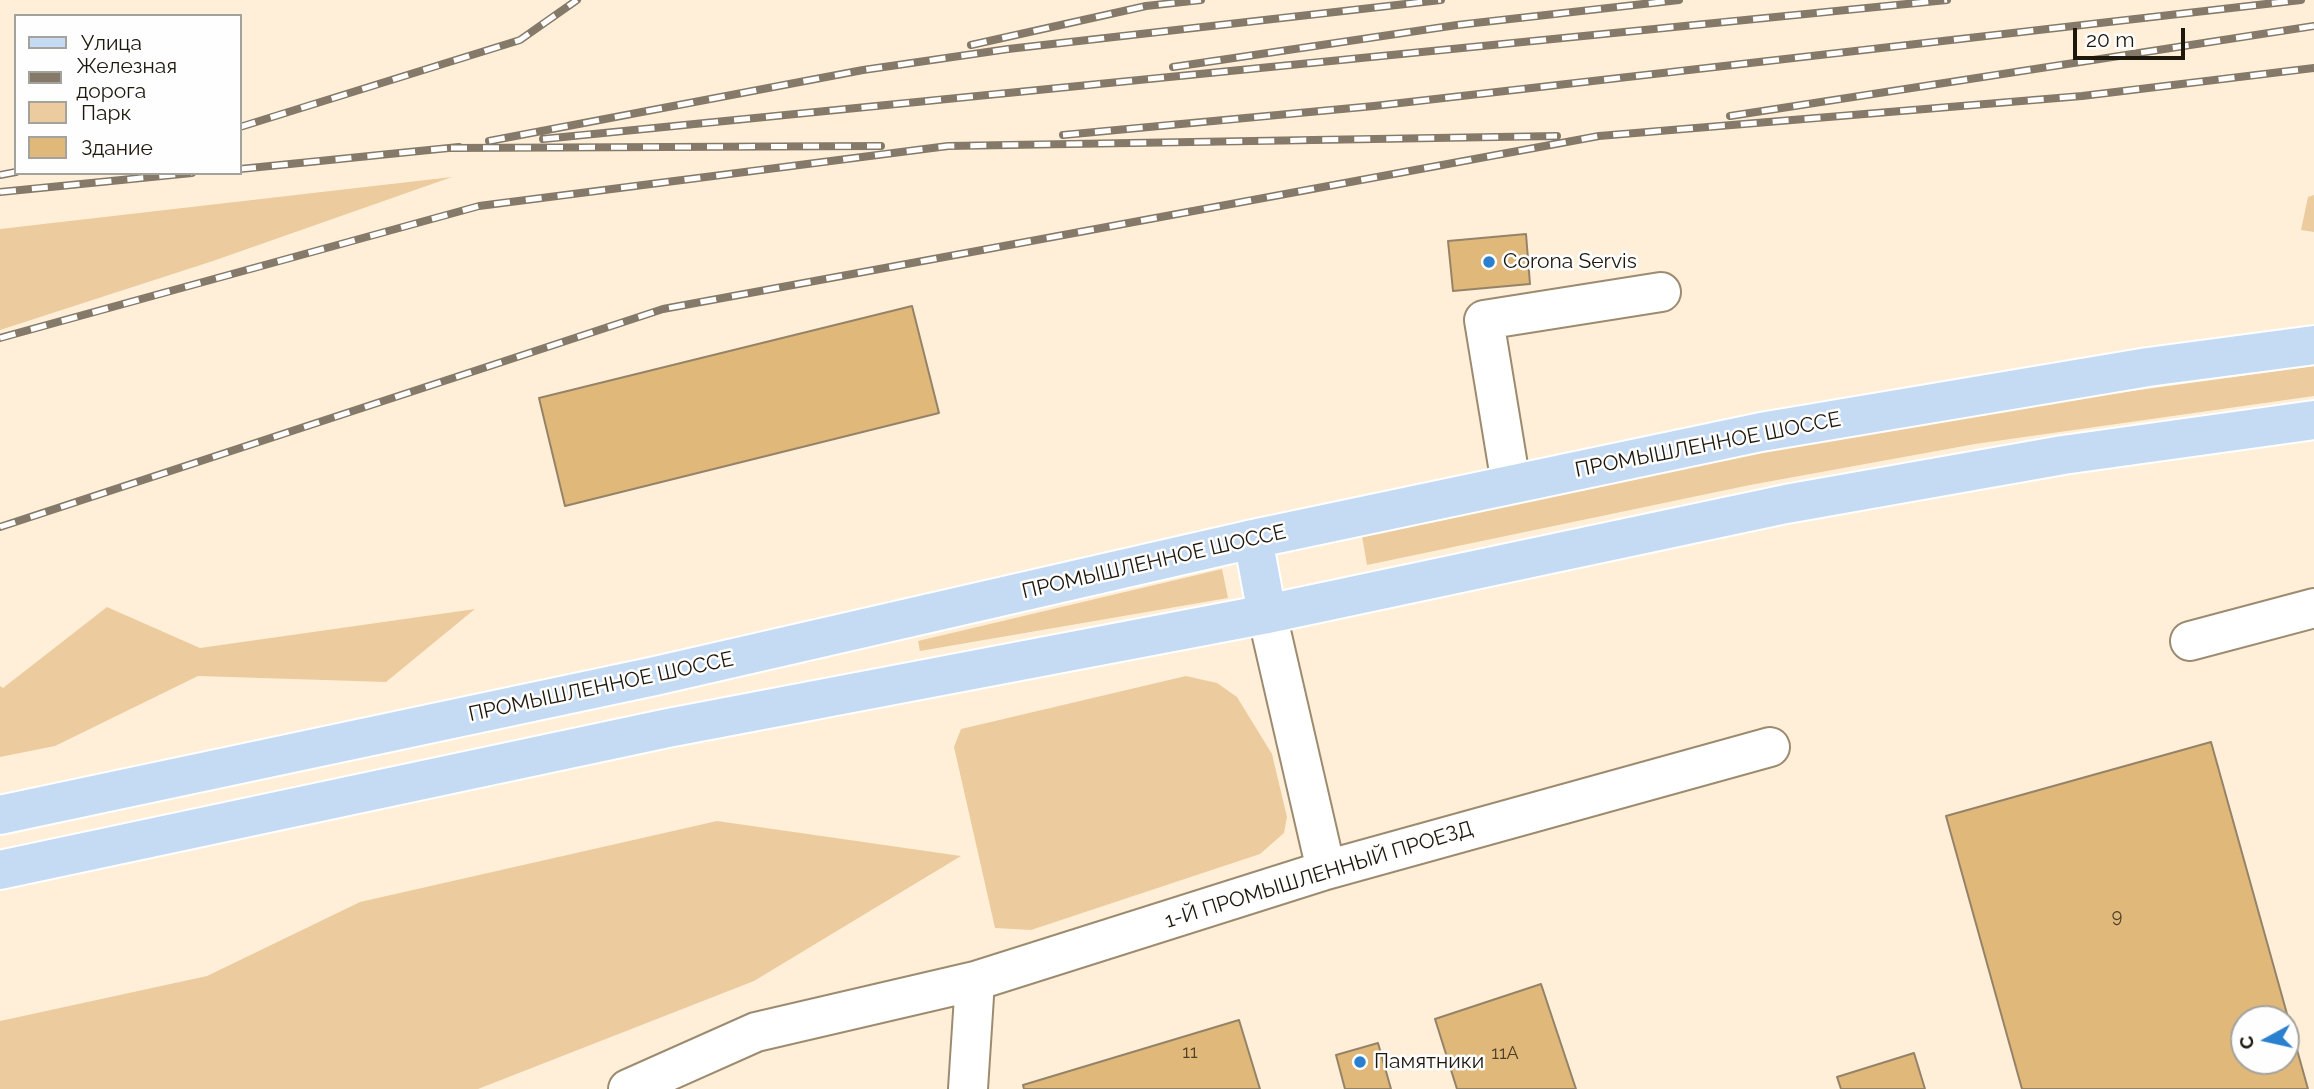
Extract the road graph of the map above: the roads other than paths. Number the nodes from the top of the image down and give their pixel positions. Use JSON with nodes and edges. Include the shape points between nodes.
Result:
{"nodes":[{"id":1,"x":1661,"y":292,"type":"dead end"},
{"id":2,"x":2314,"y":345,"type":"edge"},
{"id":3,"x":2314,"y":420,"type":"edge"},
{"id":4,"x":1511,"y":484,"type":"junction"},
{"id":5,"x":1253,"y":539,"type":"junction"},
{"id":6,"x":2314,"y":608,"type":"edge"},
{"id":7,"x":1267,"y":614,"type":"junction"},
{"id":8,"x":2190,"y":641,"type":"dead end"},
{"id":9,"x":1770,"y":747,"type":"dead end"},
{"id":10,"x":0,"y":815,"type":"edge"},
{"id":11,"x":0,"y":870,"type":"edge"},
{"id":12,"x":1326,"y":870,"type":"junction"},
{"id":13,"x":975,"y":981,"type":"junction"},
{"id":14,"x":628,"y":1089,"type":"edge"},
{"id":15,"x":968,"y":1089,"type":"edge"}],
"edges":[{"from":1,"to":4,"type":"lane","via":[[1484,320]]},
{"from":2,"to":4,"type":"main road","name":"ПРОМЫШЛЕННОЕ ШОССЕ","via":[[2148,367],[1762,432]]},
{"from":3,"to":7,"type":"main road","via":[[2063,454],[1786,504]]},
{"from":4,"to":5,"type":"main road","name":"ПРОМЫШЛЕННОЕ ШОССЕ"},
{"from":5,"to":7,"type":"main road"},
{"from":5,"to":10,"type":"main road","name":"ПРОМЫШЛЕННОЕ ШОССЕ","via":[[641,679]]},
{"from":6,"to":8,"type":"lane"},
{"from":7,"to":11,"type":"main road","via":[[668,727]]},
{"from":7,"to":12,"type":"lane"},
{"from":9,"to":12,"type":"lane","name":"1-Й ПРОМЫШЛЕННЫЙ ПРОЕЗД"},
{"from":12,"to":13,"type":"lane","name":"1-Й ПРОМЫШЛЕННЫЙ ПРОЕЗД"},
{"from":13,"to":14,"type":"lane","name":"1-Й ПРОМЫШЛЕННЫЙ ПРОЕЗД","via":[[756,1032]]},
{"from":13,"to":15,"type":"lane"}]}
